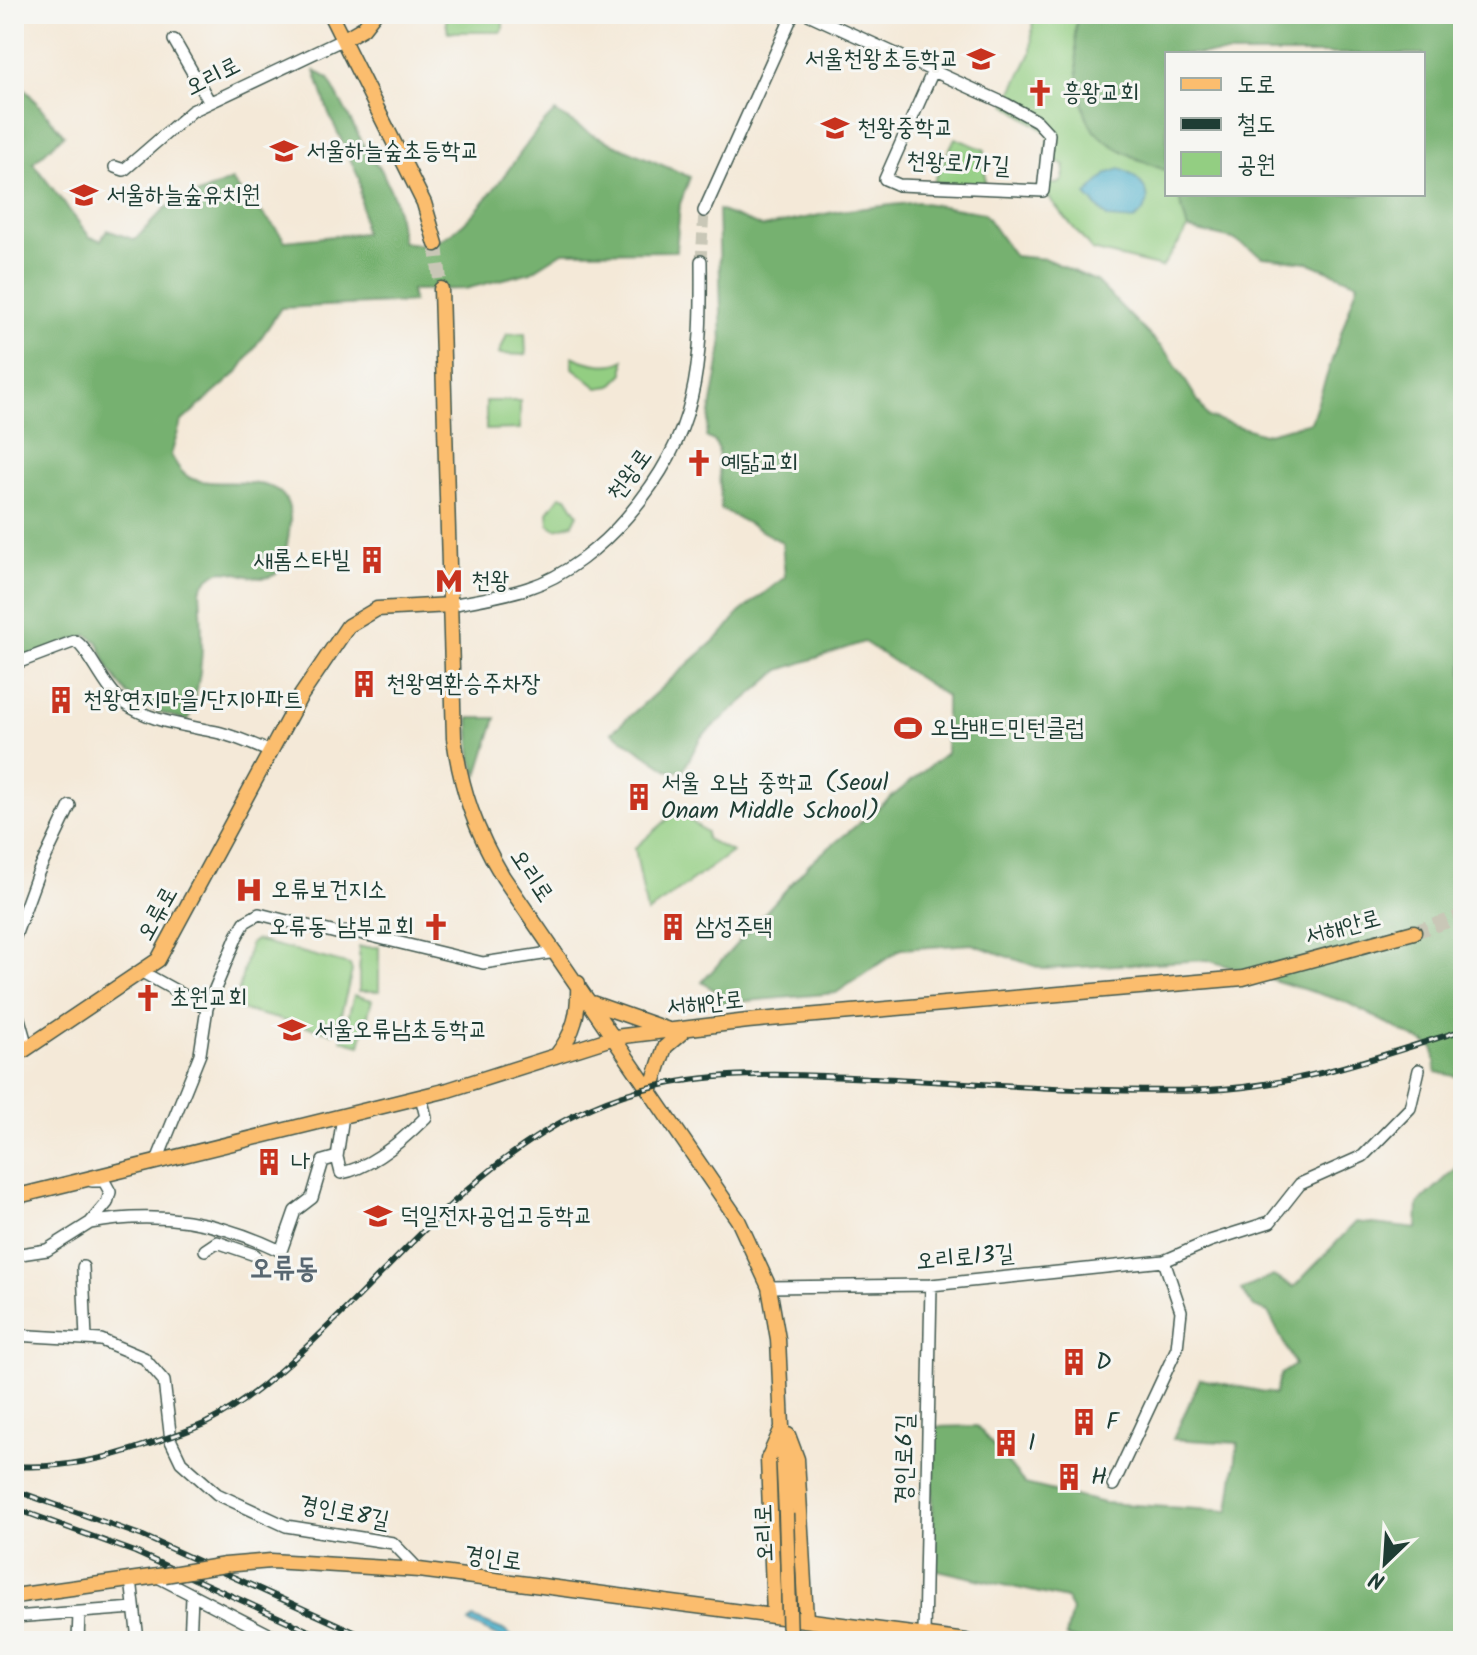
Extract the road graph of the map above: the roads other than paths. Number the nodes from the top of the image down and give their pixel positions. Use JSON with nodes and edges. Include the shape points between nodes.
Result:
{"nodes":[{"id":1,"x":330,"y":14,"type":"edge"},
{"id":2,"x":374,"y":14,"type":"edge"},
{"id":3,"x":793,"y":14,"type":"edge"},
{"id":4,"x":808,"y":14,"type":"edge"},
{"id":5,"x":344,"y":39,"type":"junction"},
{"id":6,"x":174,"y":40,"type":"dead end"},
{"id":7,"x":933,"y":71,"type":"junction"},
{"id":8,"x":209,"y":101,"type":"junction"},
{"id":9,"x":115,"y":167,"type":"dead end"},
{"id":10,"x":704,"y":211,"type":"tunnel mouth"},
{"id":11,"x":436,"y":244,"type":"tunnel mouth"},
{"id":12,"x":701,"y":261,"type":"tunnel mouth"},
{"id":13,"x":441,"y":289,"type":"tunnel mouth"},
{"id":14,"x":451,"y":605,"type":"junction"},
{"id":15,"x":14,"y":664,"type":"edge"},
{"id":16,"x":269,"y":751,"type":"junction"},
{"id":17,"x":70,"y":806,"type":"dead end"},
{"id":18,"x":1414,"y":932,"type":"tunnel mouth"},
{"id":19,"x":14,"y":939,"type":"edge"},
{"id":20,"x":556,"y":952,"type":"junction"},
{"id":21,"x":142,"y":972,"type":"junction"},
{"id":22,"x":14,"y":982,"type":"edge"},
{"id":23,"x":578,"y":983,"type":"junction"},
{"id":24,"x":591,"y":1003,"type":"junction"},
{"id":25,"x":207,"y":1008,"type":"junction"},
{"id":26,"x":687,"y":1028,"type":"junction"},
{"id":27,"x":670,"y":1030,"type":"junction"},
{"id":28,"x":615,"y":1037,"type":"junction"},
{"id":29,"x":27,"y":1047,"type":"junction"},
{"id":30,"x":556,"y":1056,"type":"junction"},
{"id":31,"x":14,"y":1057,"type":"edge"},
{"id":32,"x":1419,"y":1070,"type":"dead end"},
{"id":33,"x":651,"y":1089,"type":"junction"},
{"id":34,"x":421,"y":1097,"type":"junction"},
{"id":35,"x":343,"y":1116,"type":"junction"},
{"id":36,"x":337,"y":1157,"type":"junction"},
{"id":37,"x":156,"y":1163,"type":"junction"},
{"id":38,"x":86,"y":1181,"type":"junction"},
{"id":39,"x":14,"y":1197,"type":"edge"},
{"id":40,"x":90,"y":1223,"type":"junction"},
{"id":41,"x":205,"y":1250,"type":"dead end"},
{"id":42,"x":14,"y":1255,"type":"edge"},
{"id":43,"x":255,"y":1255,"type":"dead end"},
{"id":44,"x":1164,"y":1261,"type":"junction"},
{"id":45,"x":83,"y":1267,"type":"dead end"},
{"id":46,"x":931,"y":1285,"type":"junction"},
{"id":47,"x":769,"y":1287,"type":"junction"},
{"id":48,"x":14,"y":1335,"type":"edge"},
{"id":49,"x":86,"y":1339,"type":"junction"},
{"id":50,"x":783,"y":1424,"type":"junction"},
{"id":51,"x":1113,"y":1485,"type":"dead end"},
{"id":52,"x":419,"y":1570,"type":"junction"},
{"id":53,"x":161,"y":1576,"type":"junction"},
{"id":54,"x":131,"y":1579,"type":"junction"},
{"id":55,"x":14,"y":1596,"type":"edge"},
{"id":56,"x":192,"y":1597,"type":"junction"},
{"id":57,"x":134,"y":1608,"type":"junction"},
{"id":58,"x":79,"y":1613,"type":"junction"},
{"id":59,"x":774,"y":1616,"type":"junction"},
{"id":60,"x":14,"y":1617,"type":"edge"},
{"id":61,"x":806,"y":1619,"type":"junction"},
{"id":62,"x":924,"y":1634,"type":"junction"},
{"id":63,"x":78,"y":1641,"type":"edge"},
{"id":64,"x":141,"y":1641,"type":"edge"},
{"id":65,"x":190,"y":1641,"type":"edge"},
{"id":66,"x":282,"y":1641,"type":"edge"},
{"id":67,"x":790,"y":1641,"type":"edge"},
{"id":68,"x":966,"y":1641,"type":"edge"}],
"edges":[{"from":1,"to":5,"type":"main road"},
{"from":2,"to":5,"type":"main road"},
{"from":3,"to":10,"type":"street"},
{"from":4,"to":7,"type":"street"},
{"from":5,"to":8,"type":"street","name":"오리로"},
{"from":5,"to":11,"type":"main road","via":[[424,203]]},
{"from":6,"to":8,"type":"street"},
{"from":7,"to":7,"type":"street","name":"천왕로1가길","via":[[1006,104],[1049,134],[1043,191],[899,185],[885,179]]},
{"from":8,"to":9,"type":"street","name":"오리로","via":[[124,170]]},
{"from":12,"to":14,"type":"street","name":"천왕로","via":[[697,380],[678,443],[656,481],[597,547],[548,580]]},
{"from":13,"to":14,"type":"main road","name":"오리로"},
{"from":14,"to":16,"type":"main road","name":"오류로","via":[[377,609],[355,620],[320,665]]},
{"from":14,"to":20,"type":"main road","name":"오리로","via":[[454,738],[466,803],[480,838]]},
{"from":15,"to":16,"type":"street","via":[[75,641],[108,688],[136,709],[181,728],[210,730]]},
{"from":16,"to":21,"type":"main road","name":"오류로","via":[[175,932],[158,960]]},
{"from":17,"to":19,"type":"street"},
{"from":18,"to":26,"type":"main road","name":"서해안로","via":[[1243,978]]},
{"from":20,"to":23,"type":"main road","name":"오리로"},
{"from":20,"to":25,"type":"street","via":[[483,963],[259,914],[245,922],[237,936]]},
{"from":21,"to":25,"type":"street"},
{"from":21,"to":29,"type":"main road","name":"오류로"},
{"from":22,"to":29,"type":"street"},
{"from":23,"to":24,"type":"main road","name":"오리로"},
{"from":23,"to":30,"type":"main road","via":[[577,1017]]},
{"from":24,"to":27,"type":"main road"},
{"from":24,"to":28,"type":"main road","name":"오리로"},
{"from":25,"to":37,"type":"street","via":[[200,1054]]},
{"from":26,"to":27,"type":"main road","name":"서해안로"},
{"from":26,"to":33,"type":"main road","via":[[665,1047]]},
{"from":27,"to":28,"type":"main road","name":"서해안로"},
{"from":28,"to":30,"type":"main road","name":"서해안로"},
{"from":28,"to":33,"type":"main road","name":"오리로"},
{"from":29,"to":31,"type":"main road","name":"오류로"},
{"from":30,"to":34,"type":"main road","name":"서해안로"},
{"from":32,"to":44,"type":"street","name":"오리로13길","via":[[1410,1108],[1363,1156],[1300,1184],[1270,1222]]},
{"from":33,"to":47,"type":"main road","name":"오리로","via":[[738,1220]]},
{"from":34,"to":35,"type":"main road","name":"서해안로"},
{"from":34,"to":36,"type":"street","via":[[426,1117],[412,1132],[354,1171],[341,1173]]},
{"from":35,"to":36,"type":"street"},
{"from":35,"to":37,"type":"main road","name":"서해안로"},
{"from":36,"to":40,"type":"street","via":[[323,1161],[312,1198],[295,1211],[281,1251],[240,1232],[192,1219]]},
{"from":37,"to":38,"type":"main road","name":"서해안로"},
{"from":38,"to":39,"type":"main road","name":"서해안로"},
{"from":38,"to":40,"type":"street","via":[[104,1181],[110,1192]]},
{"from":40,"to":42,"type":"street","via":[[47,1250]]},
{"from":41,"to":43,"type":"street","via":[[217,1242]]},
{"from":44,"to":46,"type":"street","name":"오리로13길"},
{"from":44,"to":51,"type":"street","via":[[1181,1311],[1177,1348]]},
{"from":45,"to":49,"type":"street"},
{"from":46,"to":47,"type":"street","name":"오리로13길"},
{"from":46,"to":62,"type":"street","name":"경인로6길"},
{"from":47,"to":50,"type":"main road","name":"오리로"},
{"from":48,"to":49,"type":"street","name":"경인로8길"},
{"from":49,"to":52,"type":"street","name":"경인로8길","via":[[144,1358],[164,1381],[176,1452],[217,1494],[286,1526],[393,1543]]},
{"from":50,"to":59,"type":"main road","name":"오리로","via":[[768,1459]]},
{"from":50,"to":61,"type":"main road","name":"오리로","via":[[797,1459]]},
{"from":50,"to":67,"type":"main road","name":"오리로","bridge":true},
{"from":52,"to":53,"type":"main road","name":"경인로","bridge":true,"via":[[271,1561]]},
{"from":52,"to":59,"type":"main road","name":"경인로"},
{"from":53,"to":54,"type":"main road","name":"경인로"},
{"from":53,"to":56,"type":"street"},
{"from":54,"to":55,"type":"main road","name":"경인로"},
{"from":54,"to":57,"type":"street"},
{"from":56,"to":65,"type":"street"},
{"from":56,"to":66,"type":"street"},
{"from":57,"to":58,"type":"street"},
{"from":57,"to":64,"type":"street"},
{"from":58,"to":60,"type":"street"},
{"from":58,"to":63,"type":"street"},
{"from":59,"to":61,"type":"main road","name":"경인로"},
{"from":61,"to":62,"type":"main road","name":"경인로"},
{"from":62,"to":68,"type":"main road","name":"경인로"}]}
